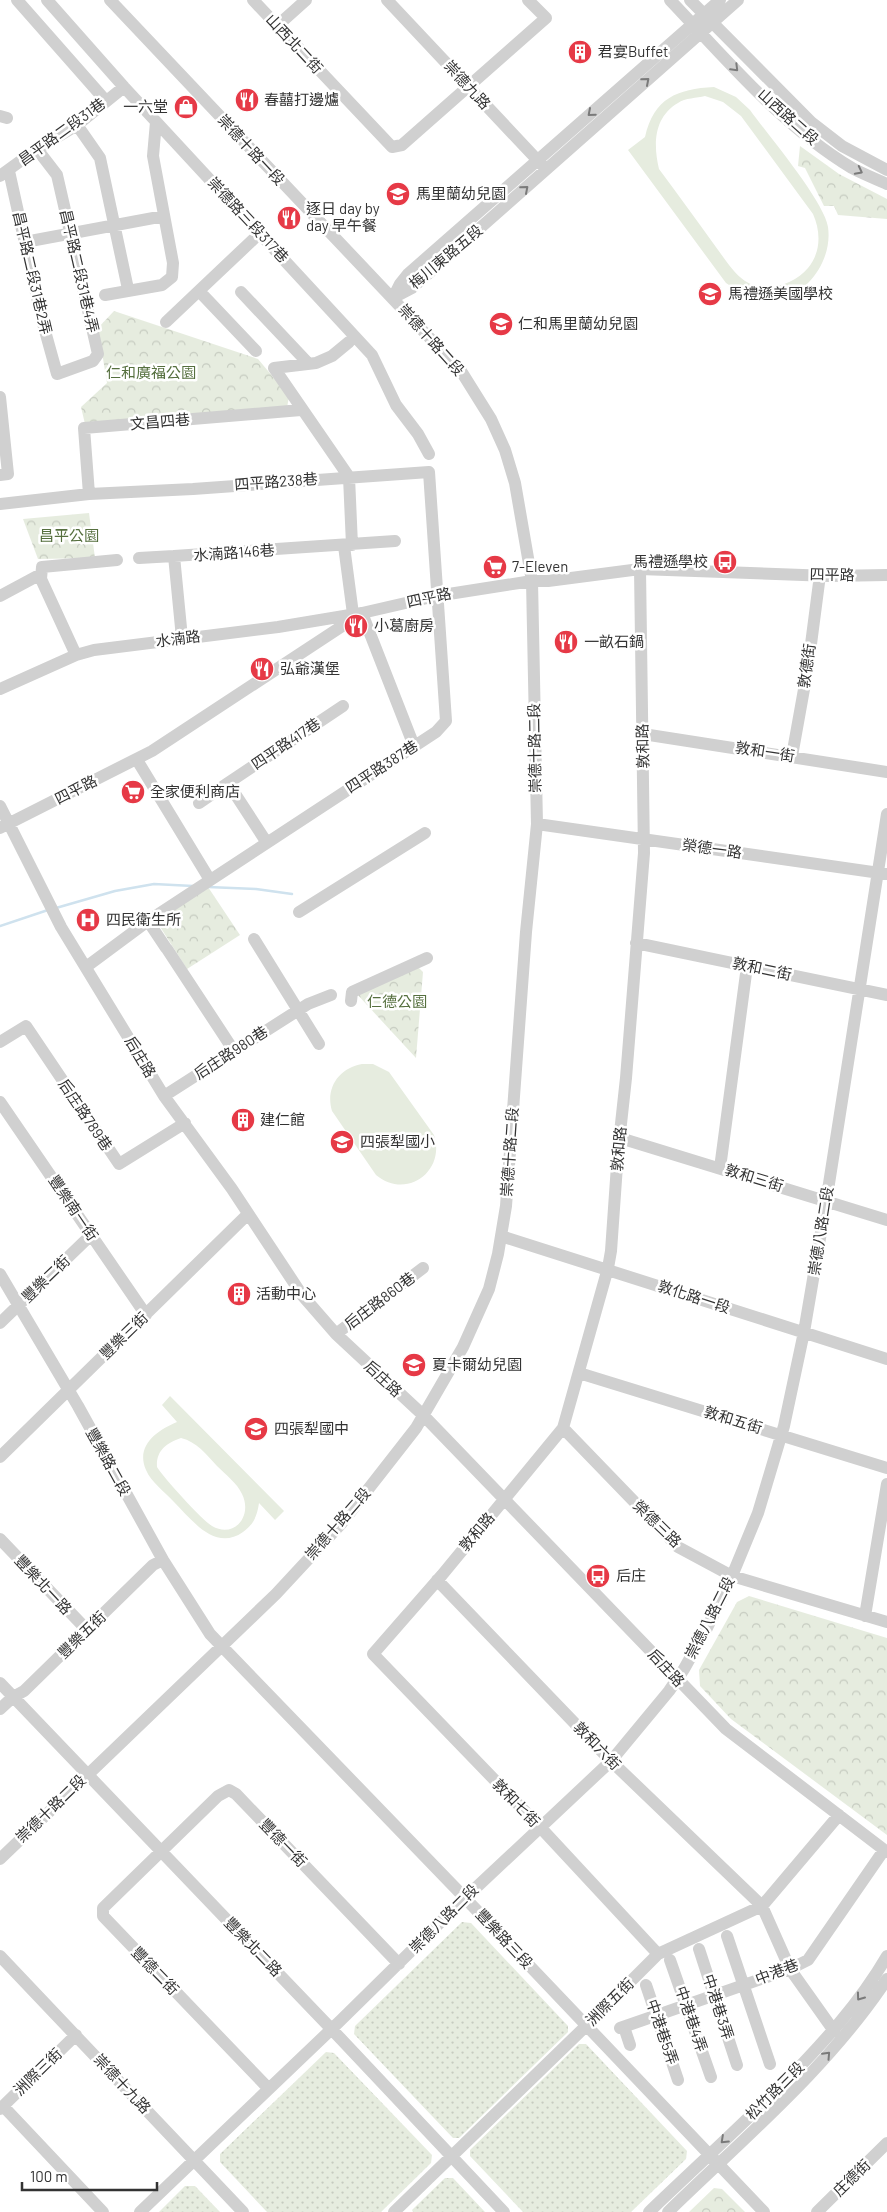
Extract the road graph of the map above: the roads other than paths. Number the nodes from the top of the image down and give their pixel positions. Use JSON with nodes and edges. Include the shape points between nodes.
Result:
{"nodes":[{"id":1,"x":17,"y":0,"type":"edge"},
{"id":2,"x":47,"y":0,"type":"edge"},
{"id":3,"x":110,"y":0,"type":"edge"},
{"id":4,"x":252,"y":0,"type":"edge"},
{"id":5,"x":306,"y":0,"type":"edge"},
{"id":6,"x":387,"y":0,"type":"edge"},
{"id":7,"x":528,"y":0,"type":"edge"},
{"id":8,"x":670,"y":0,"type":"edge"},
{"id":9,"x":690,"y":0,"type":"edge"},
{"id":10,"x":720,"y":0,"type":"edge"},
{"id":11,"x":738,"y":0,"type":"edge"},
{"id":12,"x":708,"y":18,"type":"junction"},
{"id":13,"x":278,"y":26,"type":"junction"},
{"id":14,"x":696,"y":28,"type":"junction"},
{"id":15,"x":468,"y":86,"type":"junction"},
{"id":16,"x":124,"y":87,"type":"junction"},
{"id":17,"x":106,"y":101,"type":"junction"},
{"id":18,"x":156,"y":122,"type":"junction"},
{"id":19,"x":77,"y":126,"type":"junction"},
{"id":20,"x":37,"y":149,"type":"junction"},
{"id":21,"x":542,"y":165,"type":"junction"},
{"id":22,"x":887,"y":170,"type":"edge"},
{"id":23,"x":4,"y":174,"type":"edge"},
{"id":24,"x":887,"y":184,"type":"edge"},
{"id":25,"x":164,"y":216,"type":"junction"},
{"id":26,"x":114,"y":225,"type":"junction"},
{"id":27,"x":260,"y":233,"type":"junction"},
{"id":28,"x":70,"y":234,"type":"junction"},
{"id":29,"x":24,"y":242,"type":"junction"},
{"id":30,"x":128,"y":289,"type":"junction"},
{"id":31,"x":199,"y":290,"type":"junction"},
{"id":32,"x":241,"y":292,"type":"dead end"},
{"id":33,"x":105,"y":295,"type":"dead end"},
{"id":34,"x":393,"y":298,"type":"junction"},
{"id":35,"x":166,"y":322,"type":"dead end"},
{"id":36,"x":349,"y":342,"type":"dead end"},
{"id":37,"x":256,"y":351,"type":"dead end"},
{"id":38,"x":308,"y":363,"type":"junction"},
{"id":39,"x":57,"y":374,"type":"joint"},
{"id":40,"x":0,"y":397,"type":"edge"},
{"id":41,"x":301,"y":410,"type":"junction"},
{"id":42,"x":429,"y":454,"type":"dead end"},
{"id":43,"x":4,"y":474,"type":"edge"},
{"id":44,"x":349,"y":477,"type":"junction"},
{"id":45,"x":89,"y":494,"type":"junction"},
{"id":46,"x":0,"y":504,"type":"edge"},
{"id":47,"x":395,"y":541,"type":"dead end"},
{"id":48,"x":348,"y":545,"type":"junction"},
{"id":49,"x":174,"y":556,"type":"junction"},
{"id":50,"x":139,"y":558,"type":"dead end"},
{"id":51,"x":117,"y":560,"type":"dead end"},
{"id":52,"x":640,"y":569,"type":"junction"},
{"id":53,"x":41,"y":574,"type":"junction"},
{"id":54,"x":820,"y":575,"type":"junction"},
{"id":55,"x":887,"y":575,"type":"edge"},
{"id":56,"x":532,"y":581,"type":"junction"},
{"id":57,"x":0,"y":596,"type":"edge"},
{"id":58,"x":436,"y":596,"type":"junction"},
{"id":59,"x":357,"y":614,"type":"junction"},
{"id":60,"x":182,"y":638,"type":"junction"},
{"id":61,"x":76,"y":655,"type":"junction"},
{"id":62,"x":0,"y":689,"type":"edge"},
{"id":63,"x":343,"y":706,"type":"dead end"},
{"id":64,"x":643,"y":734,"type":"junction"},
{"id":65,"x":414,"y":746,"type":"junction"},
{"id":66,"x":792,"y":756,"type":"junction"},
{"id":67,"x":137,"y":760,"type":"junction"},
{"id":68,"x":887,"y":772,"type":"edge"},
{"id":69,"x":228,"y":783,"type":"junction"},
{"id":70,"x":198,"y":803,"type":"dead end"},
{"id":71,"x":0,"y":806,"type":"edge"},
{"id":72,"x":887,"y":814,"type":"edge"},
{"id":73,"x":536,"y":824,"type":"junction"},
{"id":74,"x":5,"y":826,"type":"edge"},
{"id":75,"x":425,"y":833,"type":"dead end"},
{"id":76,"x":644,"y":839,"type":"junction"},
{"id":77,"x":267,"y":843,"type":"junction"},
{"id":78,"x":882,"y":874,"type":"edge"},
{"id":79,"x":210,"y":880,"type":"junction"},
{"id":80,"x":299,"y":912,"type":"dead end"},
{"id":81,"x":148,"y":921,"type":"junction"},
{"id":82,"x":254,"y":938,"type":"dead end"},
{"id":83,"x":636,"y":943,"type":"junction"},
{"id":84,"x":427,"y":958,"type":"dead end"},
{"id":85,"x":747,"y":966,"type":"junction"},
{"id":86,"x":86,"y":967,"type":"junction"},
{"id":87,"x":861,"y":990,"type":"junction"},
{"id":88,"x":331,"y":995,"type":"dead end"},
{"id":89,"x":887,"y":995,"type":"edge"},
{"id":90,"x":351,"y":1001,"type":"dead end"},
{"id":91,"x":297,"y":1011,"type":"junction"},
{"id":92,"x":0,"y":1042,"type":"edge"},
{"id":93,"x":319,"y":1044,"type":"dead end"},
{"id":94,"x":234,"y":1050,"type":"junction"},
{"id":95,"x":164,"y":1096,"type":"junction"},
{"id":96,"x":0,"y":1102,"type":"edge"},
{"id":97,"x":185,"y":1123,"type":"junction"},
{"id":98,"x":620,"y":1138,"type":"junction"},
{"id":99,"x":720,"y":1168,"type":"junction"},
{"id":100,"x":826,"y":1200,"type":"junction"},
{"id":101,"x":248,"y":1214,"type":"junction"},
{"id":102,"x":887,"y":1220,"type":"edge"},
{"id":103,"x":91,"y":1235,"type":"junction"},
{"id":104,"x":501,"y":1236,"type":"junction"},
{"id":105,"x":423,"y":1268,"type":"dead end"},
{"id":106,"x":608,"y":1268,"type":"junction"},
{"id":107,"x":0,"y":1274,"type":"edge"},
{"id":108,"x":19,"y":1305,"type":"junction"},
{"id":109,"x":146,"y":1315,"type":"junction"},
{"id":110,"x":0,"y":1323,"type":"edge"},
{"id":111,"x":804,"y":1332,"type":"junction"},
{"id":112,"x":336,"y":1334,"type":"junction"},
{"id":113,"x":887,"y":1359,"type":"edge"},
{"id":114,"x":579,"y":1373,"type":"junction"},
{"id":115,"x":68,"y":1390,"type":"junction"},
{"id":116,"x":423,"y":1415,"type":"junction"},
{"id":117,"x":563,"y":1428,"type":"junction"},
{"id":118,"x":781,"y":1434,"type":"junction"},
{"id":119,"x":0,"y":1458,"type":"edge"},
{"id":120,"x":887,"y":1468,"type":"edge"},
{"id":121,"x":887,"y":1484,"type":"edge"},
{"id":122,"x":504,"y":1499,"type":"junction"},
{"id":123,"x":0,"y":1539,"type":"edge"},
{"id":124,"x":163,"y":1560,"type":"junction"},
{"id":125,"x":732,"y":1576,"type":"junction"},
{"id":126,"x":437,"y":1580,"type":"junction"},
{"id":127,"x":866,"y":1616,"type":"junction"},
{"id":128,"x":887,"y":1622,"type":"edge"},
{"id":129,"x":86,"y":1630,"type":"junction"},
{"id":130,"x":222,"y":1646,"type":"junction"},
{"id":131,"x":373,"y":1654,"type":"joint"},
{"id":132,"x":677,"y":1680,"type":"junction"},
{"id":133,"x":0,"y":1683,"type":"edge"},
{"id":134,"x":13,"y":1697,"type":"junction"},
{"id":135,"x":0,"y":1709,"type":"edge"},
{"id":136,"x":611,"y":1761,"type":"junction"},
{"id":137,"x":87,"y":1775,"type":"junction"},
{"id":138,"x":839,"y":1815,"type":"junction"},
{"id":139,"x":540,"y":1827,"type":"junction"},
{"id":140,"x":886,"y":1851,"type":"edge"},
{"id":141,"x":161,"y":1852,"type":"junction"},
{"id":142,"x":0,"y":1859,"type":"edge"},
{"id":143,"x":465,"y":1898,"type":"junction"},
{"id":144,"x":762,"y":1906,"type":"junction"},
{"id":145,"x":727,"y":1936,"type":"dead end"},
{"id":146,"x":699,"y":1949,"type":"dead end"},
{"id":147,"x":658,"y":1954,"type":"junction"},
{"id":148,"x":0,"y":1956,"type":"edge"},
{"id":149,"x":887,"y":1956,"type":"edge"},
{"id":150,"x":670,"y":1960,"type":"dead end"},
{"id":151,"x":399,"y":1964,"type":"junction"},
{"id":152,"x":790,"y":1969,"type":"junction"},
{"id":153,"x":887,"y":1979,"type":"edge"},
{"id":154,"x":646,"y":1985,"type":"dead end"},
{"id":155,"x":743,"y":1985,"type":"junction"},
{"id":156,"x":715,"y":1995,"type":"junction"},
{"id":157,"x":686,"y":2005,"type":"junction"},
{"id":158,"x":656,"y":2016,"type":"junction"},
{"id":159,"x":586,"y":2026,"type":"junction"},
{"id":160,"x":332,"y":2029,"type":"junction"},
{"id":161,"x":834,"y":2031,"type":"junction"},
{"id":162,"x":76,"y":2035,"type":"junction"},
{"id":163,"x":630,"y":2045,"type":"dead end"},
{"id":164,"x":770,"y":2064,"type":"dead end"},
{"id":165,"x":737,"y":2065,"type":"dead end"},
{"id":166,"x":711,"y":2078,"type":"dead end"},
{"id":167,"x":678,"y":2080,"type":"dead end"},
{"id":168,"x":269,"y":2089,"type":"junction"},
{"id":169,"x":2,"y":2108,"type":"edge"},
{"id":170,"x":887,"y":2143,"type":"edge"},
{"id":171,"x":451,"y":2156,"type":"junction"},
{"id":172,"x":714,"y":2159,"type":"junction"},
{"id":173,"x":194,"y":2160,"type":"junction"},
{"id":174,"x":103,"y":2212,"type":"edge"},
{"id":175,"x":140,"y":2212,"type":"edge"},
{"id":176,"x":243,"y":2212,"type":"edge"},
{"id":177,"x":394,"y":2212,"type":"edge"},
{"id":178,"x":504,"y":2212,"type":"edge"},
{"id":179,"x":649,"y":2212,"type":"edge"},
{"id":180,"x":668,"y":2212,"type":"edge"},
{"id":181,"x":764,"y":2212,"type":"edge"},
{"id":182,"x":817,"y":2212,"type":"edge"}],
"edges":[{"from":1,"to":17,"type":"street"},
{"from":2,"to":16,"type":"street","name":"崇德路三段317巷"},
{"from":3,"to":34,"type":"street","name":"崇德十路一段"},
{"from":4,"to":13,"type":"street","name":"山西北二街"},
{"from":5,"to":13,"type":"street"},
{"from":6,"to":15,"type":"street","name":"崇德九路"},
{"from":7,"to":15,"type":"street","via":[[546,18]]},
{"from":8,"to":14,"type":"street","name":"山西路二段"},
{"from":9,"to":12,"type":"street","name":"山西路二段"},
{"from":10,"to":12,"type":"street","name":"梅川東路五段"},
{"from":11,"to":12,"type":"street","name":"梅川東路五段"},
{"from":12,"to":14,"type":"street","name":"梅川東路五段"},
{"from":12,"to":22,"type":"street","name":"山西路二段","via":[[811,122],[842,146]]},
{"from":13,"to":15,"type":"street","name":"山西北二街","via":[[392,147],[402,144]]},
{"from":14,"to":21,"type":"street","name":"梅川東路五段"},
{"from":14,"to":24,"type":"street","name":"山西路二段","one_way":true,"via":[[776,109],[813,141],[854,169]]},
{"from":15,"to":21,"type":"street","name":"崇德九路"},
{"from":16,"to":17,"type":"street","name":"昌平路二段31巷"},
{"from":16,"to":18,"type":"street","name":"崇德路三段317巷"},
{"from":17,"to":19,"type":"street","name":"昌平路二段31巷"},
{"from":18,"to":25,"type":"street","via":[[153,156]]},
{"from":18,"to":27,"type":"street","name":"崇德路三段317巷"},
{"from":19,"to":20,"type":"street","name":"昌平路二段31巷"},
{"from":19,"to":26,"type":"street","via":[[100,158]]},
{"from":20,"to":23,"type":"street","name":"昌平路二段31巷"},
{"from":20,"to":28,"type":"street","name":"昌平路二段31巷4弄","via":[[57,175]]},
{"from":21,"to":34,"type":"street","name":"梅川東路五段","via":[[403,279]]},
{"from":23,"to":29,"type":"street","name":"昌平路二段31巷2弄"},
{"from":25,"to":26,"type":"street"},
{"from":25,"to":30,"type":"street","via":[[173,262],[172,277],[162,285]]},
{"from":26,"to":28,"type":"street"},
{"from":26,"to":30,"type":"street"},
{"from":27,"to":31,"type":"street"},
{"from":27,"to":42,"type":"street","name":"崇德路三段317巷","via":[[372,355],[396,405]]},
{"from":28,"to":29,"type":"street"},
{"from":28,"to":39,"type":"street","name":"昌平路二段31巷4弄","via":[[98,354],[93,361]]},
{"from":29,"to":39,"type":"street","name":"昌平路二段31巷2弄"},
{"from":30,"to":33,"type":"street"},
{"from":31,"to":35,"type":"street"},
{"from":31,"to":37,"type":"street"},
{"from":32,"to":38,"type":"street"},
{"from":34,"to":56,"type":"street","name":"崇德十路二段","via":[[461,371],[502,441],[515,483]]},
{"from":36,"to":38,"type":"street","via":[[332,356]]},
{"from":38,"to":41,"type":"street","via":[[274,368]]},
{"from":40,"to":43,"type":"street"},
{"from":41,"to":44,"type":"street"},
{"from":41,"to":45,"type":"street","name":"文昌四巷","via":[[84,428]]},
{"from":44,"to":45,"type":"street","name":"四平路238巷"},
{"from":44,"to":48,"type":"street"},
{"from":44,"to":58,"type":"street","name":"四平路238巷","via":[[429,472]]},
{"from":45,"to":46,"type":"street","name":"四平路238巷"},
{"from":47,"to":48,"type":"street","name":"水湳路146巷"},
{"from":48,"to":49,"type":"street","name":"水湳路146巷"},
{"from":48,"to":59,"type":"street"},
{"from":49,"to":50,"type":"street"},
{"from":49,"to":60,"type":"street","name":"水湳路146巷"},
{"from":51,"to":53,"type":"street","via":[[42,567]]},
{"from":52,"to":54,"type":"street","name":"四平路"},
{"from":52,"to":56,"type":"street","name":"四平路"},
{"from":52,"to":64,"type":"street","name":"敦和路"},
{"from":53,"to":57,"type":"street"},
{"from":53,"to":61,"type":"street","via":[[40,579]]},
{"from":54,"to":55,"type":"street","name":"四平路"},
{"from":54,"to":66,"type":"street","name":"敦德街"},
{"from":56,"to":58,"type":"street","name":"四平路"},
{"from":56,"to":73,"type":"street","name":"崇德十路二段"},
{"from":58,"to":59,"type":"street","name":"四平路"},
{"from":58,"to":65,"type":"street","name":"四平路387巷","via":[[446,720],[436,732]]},
{"from":59,"to":60,"type":"street","name":"水湳路"},
{"from":59,"to":65,"type":"street"},
{"from":59,"to":67,"type":"street","name":"四平路"},
{"from":60,"to":61,"type":"street","name":"水湳路"},
{"from":61,"to":62,"type":"street","name":"水湳路"},
{"from":63,"to":69,"type":"street","name":"四平路417巷"},
{"from":64,"to":66,"type":"street","name":"敦和一街"},
{"from":64,"to":76,"type":"street","name":"敦和路"},
{"from":65,"to":77,"type":"street","name":"四平路387巷"},
{"from":66,"to":68,"type":"street","name":"敦和一街"},
{"from":67,"to":74,"type":"street","name":"四平路"},
{"from":67,"to":79,"type":"street"},
{"from":69,"to":70,"type":"street","name":"四平路417巷"},
{"from":69,"to":77,"type":"street"},
{"from":71,"to":74,"type":"street","name":"后庄路"},
{"from":72,"to":78,"type":"street","name":"崇德八路二段"},
{"from":73,"to":76,"type":"street","name":"榮德一路"},
{"from":73,"to":104,"type":"street","name":"崇德十路二段","via":[[510,1163]]},
{"from":74,"to":86,"type":"street","name":"后庄路","via":[[60,927]]},
{"from":75,"to":80,"type":"street"},
{"from":76,"to":78,"type":"street","name":"榮德一路"},
{"from":76,"to":83,"type":"street","name":"敦和路"},
{"from":77,"to":79,"type":"street","name":"四平路387巷"},
{"from":78,"to":87,"type":"street","name":"崇德八路二段"},
{"from":79,"to":81,"type":"street","name":"四平路387巷"},
{"from":81,"to":86,"type":"street","name":"四平路387巷"},
{"from":81,"to":94,"type":"street"},
{"from":82,"to":91,"type":"street"},
{"from":83,"to":85,"type":"street","name":"敦和二街"},
{"from":83,"to":98,"type":"street","name":"敦和路"},
{"from":84,"to":90,"type":"street","via":[[352,992]]},
{"from":85,"to":87,"type":"street","name":"敦和二街"},
{"from":85,"to":99,"type":"street"},
{"from":86,"to":95,"type":"street","name":"后庄路"},
{"from":87,"to":89,"type":"street","name":"敦和二街"},
{"from":87,"to":100,"type":"street","name":"崇德八路二段"},
{"from":88,"to":91,"type":"street","name":"后庄路980巷"},
{"from":91,"to":93,"type":"street"},
{"from":91,"to":94,"type":"street","name":"后庄路980巷"},
{"from":92,"to":97,"type":"street","name":"后庄路789巷","via":[[26,1026],[119,1164]]},
{"from":94,"to":95,"type":"street","name":"后庄路980巷"},
{"from":95,"to":97,"type":"street","name":"后庄路"},
{"from":96,"to":103,"type":"street","name":"豐樂南一街"},
{"from":97,"to":101,"type":"street","name":"后庄路"},
{"from":98,"to":99,"type":"street","name":"敦和三街"},
{"from":98,"to":106,"type":"street","name":"敦和路"},
{"from":99,"to":100,"type":"street","name":"敦和三街"},
{"from":100,"to":102,"type":"street","name":"敦和三街"},
{"from":100,"to":111,"type":"street","name":"崇德八路二段"},
{"from":101,"to":109,"type":"street","name":"豐樂三街"},
{"from":101,"to":112,"type":"street","name":"后庄路","via":[[302,1295]]},
{"from":103,"to":108,"type":"street","name":"豐樂二街"},
{"from":103,"to":109,"type":"street","name":"豐樂南一街"},
{"from":104,"to":106,"type":"street","name":"敦化路一段"},
{"from":104,"to":116,"type":"street","name":"崇德十路二段","via":[[489,1289],[463,1347]]},
{"from":105,"to":112,"type":"street","name":"后庄路860巷"},
{"from":106,"to":111,"type":"street","name":"敦化路一段"},
{"from":106,"to":114,"type":"street","name":"敦和路"},
{"from":107,"to":108,"type":"street","name":"豐樂路二段"},
{"from":108,"to":110,"type":"street","name":"豐樂二街"},
{"from":108,"to":115,"type":"street","name":"豐樂路二段"},
{"from":109,"to":115,"type":"street","name":"豐樂三街"},
{"from":111,"to":113,"type":"street","name":"敦化路一段"},
{"from":111,"to":118,"type":"street","name":"崇德八路二段"},
{"from":112,"to":116,"type":"street","name":"后庄路"},
{"from":114,"to":117,"type":"street","name":"敦和路"},
{"from":114,"to":118,"type":"street","name":"敦和五街"},
{"from":115,"to":119,"type":"street","name":"豐樂三街"},
{"from":115,"to":124,"type":"street","name":"豐樂路二段"},
{"from":116,"to":122,"type":"street","name":"后庄路"},
{"from":116,"to":130,"type":"street","name":"崇德十路二段","via":[[341,1524]]},
{"from":117,"to":122,"type":"street","name":"敦和路"},
{"from":117,"to":125,"type":"street","name":"榮德三路","via":[[678,1547]]},
{"from":118,"to":120,"type":"street","name":"敦和五街"},
{"from":118,"to":125,"type":"street","name":"崇德八路二段","via":[[758,1513]]},
{"from":121,"to":127,"type":"street"},
{"from":122,"to":126,"type":"street","name":"敦和路"},
{"from":122,"to":132,"type":"street","name":"后庄路"},
{"from":123,"to":129,"type":"street","name":"豐樂北一路"},
{"from":124,"to":129,"type":"street","name":"豐樂五街","via":[[152,1565]]},
{"from":124,"to":130,"type":"street","name":"豐樂路二段","via":[[210,1634]]},
{"from":125,"to":127,"type":"street","name":"榮德三路"},
{"from":125,"to":132,"type":"street","name":"崇德八路二段"},
{"from":126,"to":131,"type":"street","name":"敦和路"},
{"from":126,"to":136,"type":"street","name":"敦和六街"},
{"from":127,"to":128,"type":"street","name":"榮德三路"},
{"from":129,"to":134,"type":"street","name":"豐樂五街","via":[[24,1691]]},
{"from":130,"to":137,"type":"street","name":"崇德十路二段"},
{"from":130,"to":143,"type":"street","name":"豐樂路三段"},
{"from":131,"to":139,"type":"street","name":"敦和七街"},
{"from":132,"to":136,"type":"street","name":"崇德八路二段"},
{"from":132,"to":138,"type":"street","name":"后庄路","via":[[726,1730]]},
{"from":133,"to":134,"type":"street","name":"豐樂北二路"},
{"from":134,"to":135,"type":"street","name":"豐樂五街"},
{"from":134,"to":137,"type":"street","name":"豐樂北二路"},
{"from":136,"to":139,"type":"street","name":"崇德八路二段"},
{"from":136,"to":144,"type":"street","name":"敦和六街"},
{"from":137,"to":141,"type":"street","name":"豐樂北二路"},
{"from":137,"to":142,"type":"street","name":"崇德十路二段"},
{"from":138,"to":140,"type":"street","name":"后庄路"},
{"from":138,"to":144,"type":"street","name":"洲際五街"},
{"from":139,"to":143,"type":"street","name":"崇德八路二段"},
{"from":139,"to":147,"type":"street","name":"敦和七街"},
{"from":140,"to":152,"type":"street","name":"中港巷","via":[[808,1960]]},
{"from":141,"to":151,"type":"street","name":"豐德一街","via":[[218,1796],[229,1790]]},
{"from":141,"to":160,"type":"street","name":"豐樂北二路"},
{"from":141,"to":168,"type":"street","name":"豐德二街","via":[[103,1908],[103,1916]]},
{"from":143,"to":151,"type":"street","name":"崇德八路二段"},
{"from":143,"to":159,"type":"street","name":"豐樂路三段"},
{"from":144,"to":147,"type":"street","name":"洲際五街"},
{"from":144,"to":152,"type":"street"},
{"from":145,"to":155,"type":"street"},
{"from":146,"to":156,"type":"street","name":"中港巷3弄"},
{"from":147,"to":159,"type":"street","name":"洲際五街"},
{"from":148,"to":162,"type":"street","name":"崇德十九路"},
{"from":149,"to":161,"type":"street","name":"松竹路三段","one_way":true},
{"from":150,"to":157,"type":"street","name":"中港巷4弄"},
{"from":151,"to":160,"type":"street","name":"崇德八路二段"},
{"from":152,"to":155,"type":"street","name":"中港巷"},
{"from":152,"to":161,"type":"street"},
{"from":172,"to":153,"type":"street","name":"松竹路三段","one_way":true,"via":[[780,2104],[868,2008]]},
{"from":154,"to":158,"type":"street","name":"中港巷5弄"},
{"from":155,"to":156,"type":"street","name":"中港巷"},
{"from":155,"to":164,"type":"street"},
{"from":156,"to":157,"type":"street","name":"中港巷"},
{"from":156,"to":165,"type":"street","name":"中港巷3弄"},
{"from":157,"to":158,"type":"street","name":"中港巷"},
{"from":157,"to":166,"type":"street","name":"中港巷4弄"},
{"from":158,"to":163,"type":"street","name":"中港巷","via":[[622,2028]]},
{"from":158,"to":167,"type":"street","name":"中港巷5弄"},
{"from":159,"to":171,"type":"street","name":"洲際五街"},
{"from":159,"to":172,"type":"street","name":"豐樂路三段"},
{"from":160,"to":168,"type":"street","name":"崇德八路二段"},
{"from":160,"to":171,"type":"street","name":"豐樂北二路"},
{"from":161,"to":172,"type":"street","name":"松竹路三段","one_way":true},
{"from":162,"to":169,"type":"street","name":"洲際三街"},
{"from":162,"to":173,"type":"street","name":"崇德十九路"},
{"from":168,"to":173,"type":"street","name":"崇德八路二段"},
{"from":169,"to":174,"type":"street"},
{"from":170,"to":182,"type":"street","name":"庄德街"},
{"from":171,"to":177,"type":"street","name":"洲際五街"},
{"from":171,"to":178,"type":"street","name":"豐樂北二路"},
{"from":172,"to":179,"type":"street","name":"松竹路三段"},
{"from":172,"to":180,"type":"street","name":"松竹路三段"},
{"from":172,"to":181,"type":"street","name":"豐樂路三段"},
{"from":173,"to":175,"type":"street","name":"崇德八路二段"},
{"from":173,"to":176,"type":"street","name":"崇德十九路"}]}
